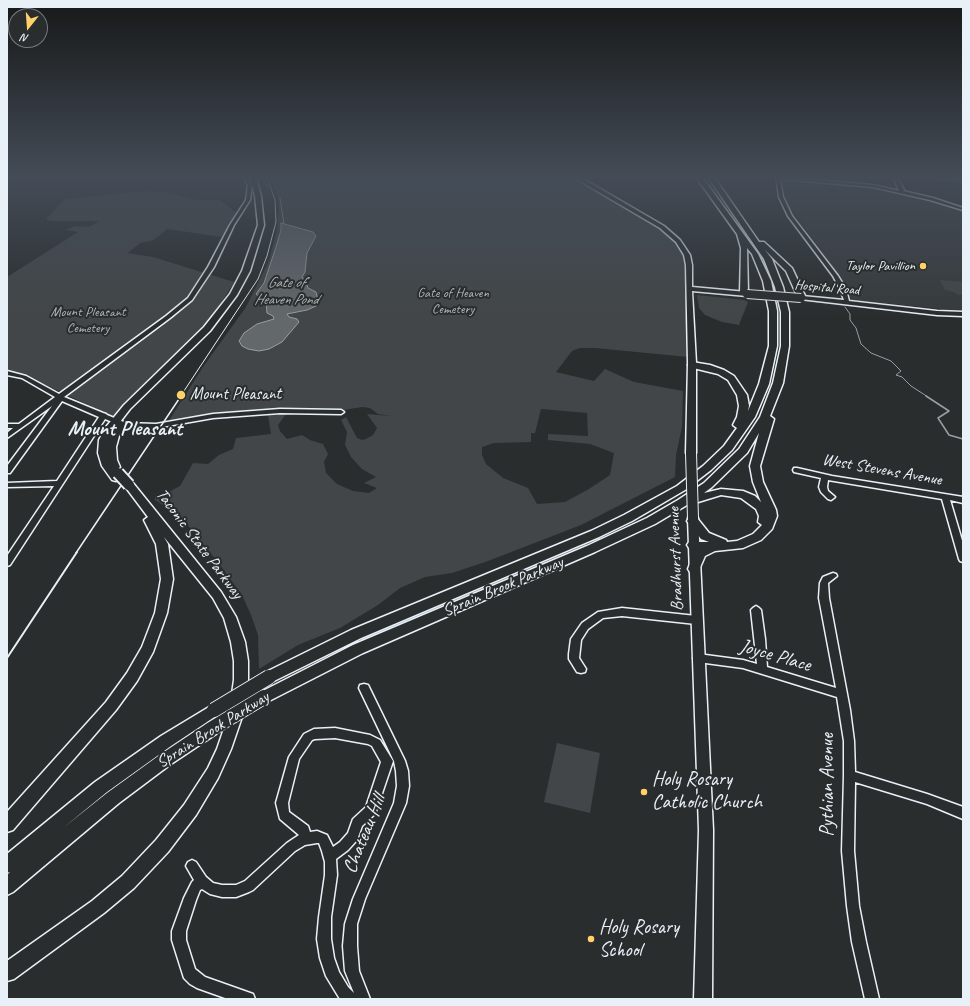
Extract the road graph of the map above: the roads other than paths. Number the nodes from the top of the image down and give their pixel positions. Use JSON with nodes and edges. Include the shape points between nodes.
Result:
{"nodes":[{"id":1,"x":233,"y":224,"type":"edge"},
{"id":2,"x":260,"y":224,"type":"edge"},
{"id":3,"x":264,"y":224,"type":"edge"},
{"id":4,"x":656,"y":224,"type":"edge"},
{"id":5,"x":735,"y":224,"type":"edge"},
{"id":6,"x":744,"y":224,"type":"edge"},
{"id":7,"x":796,"y":224,"type":"edge"},
{"id":8,"x":737,"y":227,"type":"junction"},
{"id":9,"x":750,"y":232,"type":"junction"},
{"id":10,"x":689,"y":289,"type":"junction"},
{"id":11,"x":746,"y":294,"type":"junction"},
{"id":12,"x":801,"y":298,"type":"junction"},
{"id":13,"x":847,"y":302,"type":"junction"},
{"id":14,"x":963,"y":314,"type":"edge"},
{"id":15,"x":692,"y":365,"type":"junction"},
{"id":16,"x":7,"y":372,"type":"edge"},
{"id":17,"x":59,"y":396,"type":"junction"},
{"id":18,"x":772,"y":403,"type":"junction"},
{"id":19,"x":341,"y":412,"type":"dead end"},
{"id":20,"x":104,"y":415,"type":"junction"},
{"id":21,"x":118,"y":422,"type":"junction"},
{"id":22,"x":7,"y":426,"type":"edge"},
{"id":23,"x":20,"y":426,"type":"junction"},
{"id":24,"x":7,"y":436,"type":"edge"},
{"id":25,"x":728,"y":448,"type":"junction"},
{"id":26,"x":797,"y":470,"type":"dead end"},
{"id":27,"x":7,"y":471,"type":"edge"},
{"id":28,"x":825,"y":476,"type":"junction"},
{"id":29,"x":60,"y":483,"type":"junction"},
{"id":30,"x":7,"y":485,"type":"edge"},
{"id":31,"x":127,"y":488,"type":"junction"},
{"id":32,"x":831,"y":497,"type":"dead end"},
{"id":33,"x":945,"y":497,"type":"junction"},
{"id":34,"x":963,"y":500,"type":"edge"},
{"id":35,"x":678,"y":506,"type":"junction"},
{"id":36,"x":693,"y":519,"type":"junction"},
{"id":37,"x":693,"y":543,"type":"junction"},
{"id":38,"x":722,"y":545,"type":"junction"},
{"id":39,"x":963,"y":559,"type":"edge"},
{"id":40,"x":7,"y":563,"type":"edge"},
{"id":41,"x":694,"y":569,"type":"junction"},
{"id":42,"x":833,"y":576,"type":"dead end"},
{"id":43,"x":756,"y":610,"type":"dead end"},
{"id":44,"x":696,"y":620,"type":"junction"},
{"id":45,"x":698,"y":658,"type":"junction"},
{"id":46,"x":581,"y":669,"type":"dead end"},
{"id":47,"x":762,"y":670,"type":"junction"},
{"id":48,"x":364,"y":688,"type":"dead end"},
{"id":49,"x":841,"y":694,"type":"junction"},
{"id":50,"x":850,"y":776,"type":"junction"},
{"id":51,"x":963,"y":813,"type":"edge"},
{"id":52,"x":7,"y":824,"type":"edge"},
{"id":53,"x":306,"y":838,"type":"junction"},
{"id":54,"x":330,"y":856,"type":"junction"},
{"id":55,"x":7,"y":865,"type":"edge"},
{"id":56,"x":192,"y":866,"type":"dead end"},
{"id":57,"x":202,"y":881,"type":"junction"},
{"id":58,"x":7,"y":886,"type":"edge"},
{"id":59,"x":7,"y":972,"type":"edge"},
{"id":60,"x":248,"y":999,"type":"edge"},
{"id":61,"x":359,"y":999,"type":"edge"},
{"id":62,"x":703,"y":999,"type":"edge"},
{"id":63,"x":872,"y":999,"type":"edge"}],
"edges":[{"from":1,"to":17,"type":"street","via":[[193,296]]},
{"from":2,"to":21,"type":"highway","name":"Taconic State Parkway","via":[[253,254],[240,283],[224,308]]},
{"from":3,"to":21,"type":"highway","name":"Taconic State Parkway","via":[[257,255],[232,302],[211,330]]},
{"from":4,"to":10,"type":"main road","name":"Bradhurst Avenue","via":[[673,236],[684,250],[688,260]]},
{"from":5,"to":8,"type":"highway","name":"Sprain Brook Parkway"},
{"from":6,"to":9,"type":"highway","name":"Sprain Brook Parkway"},
{"from":7,"to":13,"type":"street","via":[[835,276]]},
{"from":8,"to":11,"type":"highway","via":[[744,248]]},
{"from":8,"to":25,"type":"highway","name":"Sprain Brook Parkway","via":[[752,248],[765,275],[772,299],[774,332],[770,361],[758,400],[745,425]]},
{"from":9,"to":12,"type":"highway","via":[[787,267]]},
{"from":9,"to":18,"type":"highway","name":"Sprain Brook Parkway","via":[[773,270],[785,312],[784,353]]},
{"from":10,"to":11,"type":"main road","name":"Hospital Road"},
{"from":10,"to":15,"type":"main road","name":"Bradhurst Avenue"},
{"from":11,"to":12,"type":"main road","name":"Hospital Road","bridge":true},
{"from":12,"to":13,"type":"street","name":"Hospital Road"},
{"from":13,"to":14,"type":"street","name":"Hospital Road"},
{"from":15,"to":25,"type":"highway","via":[[710,368],[726,375],[734,381],[740,391],[744,402],[743,413]]},
{"from":15,"to":36,"type":"main road","name":"Bradhurst Avenue","bridge":true},
{"from":16,"to":17,"type":"street"},
{"from":17,"to":20,"type":"street"},
{"from":17,"to":23,"type":"street"},
{"from":17,"to":27,"type":"street","via":[[59,400]]},
{"from":18,"to":35,"type":"highway","name":"Sprain Brook Parkway","via":[[752,439],[730,465],[708,485]]},
{"from":18,"to":38,"type":"highway","via":[[755,466],[758,482],[770,510],[770,522],[764,531],[753,539],[739,544]]},
{"from":19,"to":21,"type":"street","via":[[280,411],[213,416],[148,426]]},
{"from":20,"to":21,"type":"street"},
{"from":20,"to":29,"type":"street"},
{"from":21,"to":31,"type":"highway","name":"Taconic State Parkway","via":[[111,450],[117,475]]},
{"from":22,"to":23,"type":"street"},
{"from":23,"to":24,"type":"street"},
{"from":25,"to":55,"type":"highway","name":"Sprain Brook Parkway","bridge":true,"via":[[681,488],[628,518],[356,634],[269,677],[166,741],[114,778]]},
{"from":26,"to":28,"type":"street","name":"West Stevens Avenue"},
{"from":28,"to":32,"type":"street","via":[[823,487]]},
{"from":28,"to":33,"type":"street","name":"West Stevens Avenue"},
{"from":29,"to":30,"type":"street"},
{"from":29,"to":40,"type":"street"},
{"from":31,"to":52,"type":"highway","name":"Taconic State Parkway","via":[[154,526],[164,550],[166,587],[158,625],[143,657],[115,700]]},
{"from":31,"to":59,"type":"highway","name":"Taconic State Parkway","via":[[217,595],[230,617],[241,661],[236,714],[227,743],[213,773],[190,810],[162,846],[98,907]]},
{"from":33,"to":34,"type":"street","name":"West Stevens Avenue"},
{"from":33,"to":39,"type":"street"},
{"from":35,"to":38,"type":"highway","via":[[708,494],[721,492],[739,494],[755,502],[764,513],[762,526],[746,538]]},
{"from":35,"to":58,"type":"highway","name":"Sprain Brook Parkway","bridge":true,"via":[[602,545],[348,654],[264,697],[166,759],[113,798]]},
{"from":36,"to":37,"type":"main road","name":"Bradhurst Avenue"},
{"from":36,"to":38,"type":"highway","via":[[706,537]]},
{"from":37,"to":38,"type":"highway"},
{"from":37,"to":41,"type":"main road","name":"Bradhurst Avenue"},
{"from":38,"to":41,"type":"highway","via":[[700,553]]},
{"from":41,"to":44,"type":"main road","name":"Bradhurst Avenue"},
{"from":42,"to":49,"type":"street","name":"Pythian Avenue","via":[[824,583],[824,598]]},
{"from":43,"to":47,"type":"street"},
{"from":44,"to":45,"type":"main road","name":"Bradhurst Avenue"},
{"from":44,"to":46,"type":"street","via":[[622,612],[601,616],[585,626],[576,639],[574,659]]},
{"from":45,"to":47,"type":"street","name":"Joyce Place","via":[[736,663]]},
{"from":45,"to":62,"type":"main road","name":"Bradhurst Avenue","via":[[706,823]]},
{"from":47,"to":49,"type":"street","name":"Joyce Place"},
{"from":48,"to":61,"type":"street","name":"Chateau Hill","via":[[399,761],[403,786],[400,802],[351,924],[352,971]]},
{"from":49,"to":50,"type":"street","name":"Pythian Avenue","via":[[846,718]]},
{"from":50,"to":51,"type":"street","via":[[920,796]]},
{"from":50,"to":63,"type":"street","name":"Pythian Avenue","via":[[848,851],[854,913]]},
{"from":53,"to":54,"type":"street","via":[[323,839]]},
{"from":53,"to":54,"type":"street","via":[[304,830],[284,815],[282,803],[294,757],[308,737],[314,734],[335,733],[370,740],[376,744],[387,762],[371,810],[357,823],[353,836]]},
{"from":53,"to":57,"type":"street","via":[[291,847],[249,886],[236,891],[222,891],[210,888]]},
{"from":54,"to":61,"type":"street","via":[[331,875],[324,939],[326,952],[333,976],[343,992]]},
{"from":56,"to":57,"type":"street"},
{"from":57,"to":60,"type":"street","via":[[196,886],[190,898],[180,931],[179,940],[189,973],[195,980]]}]}
